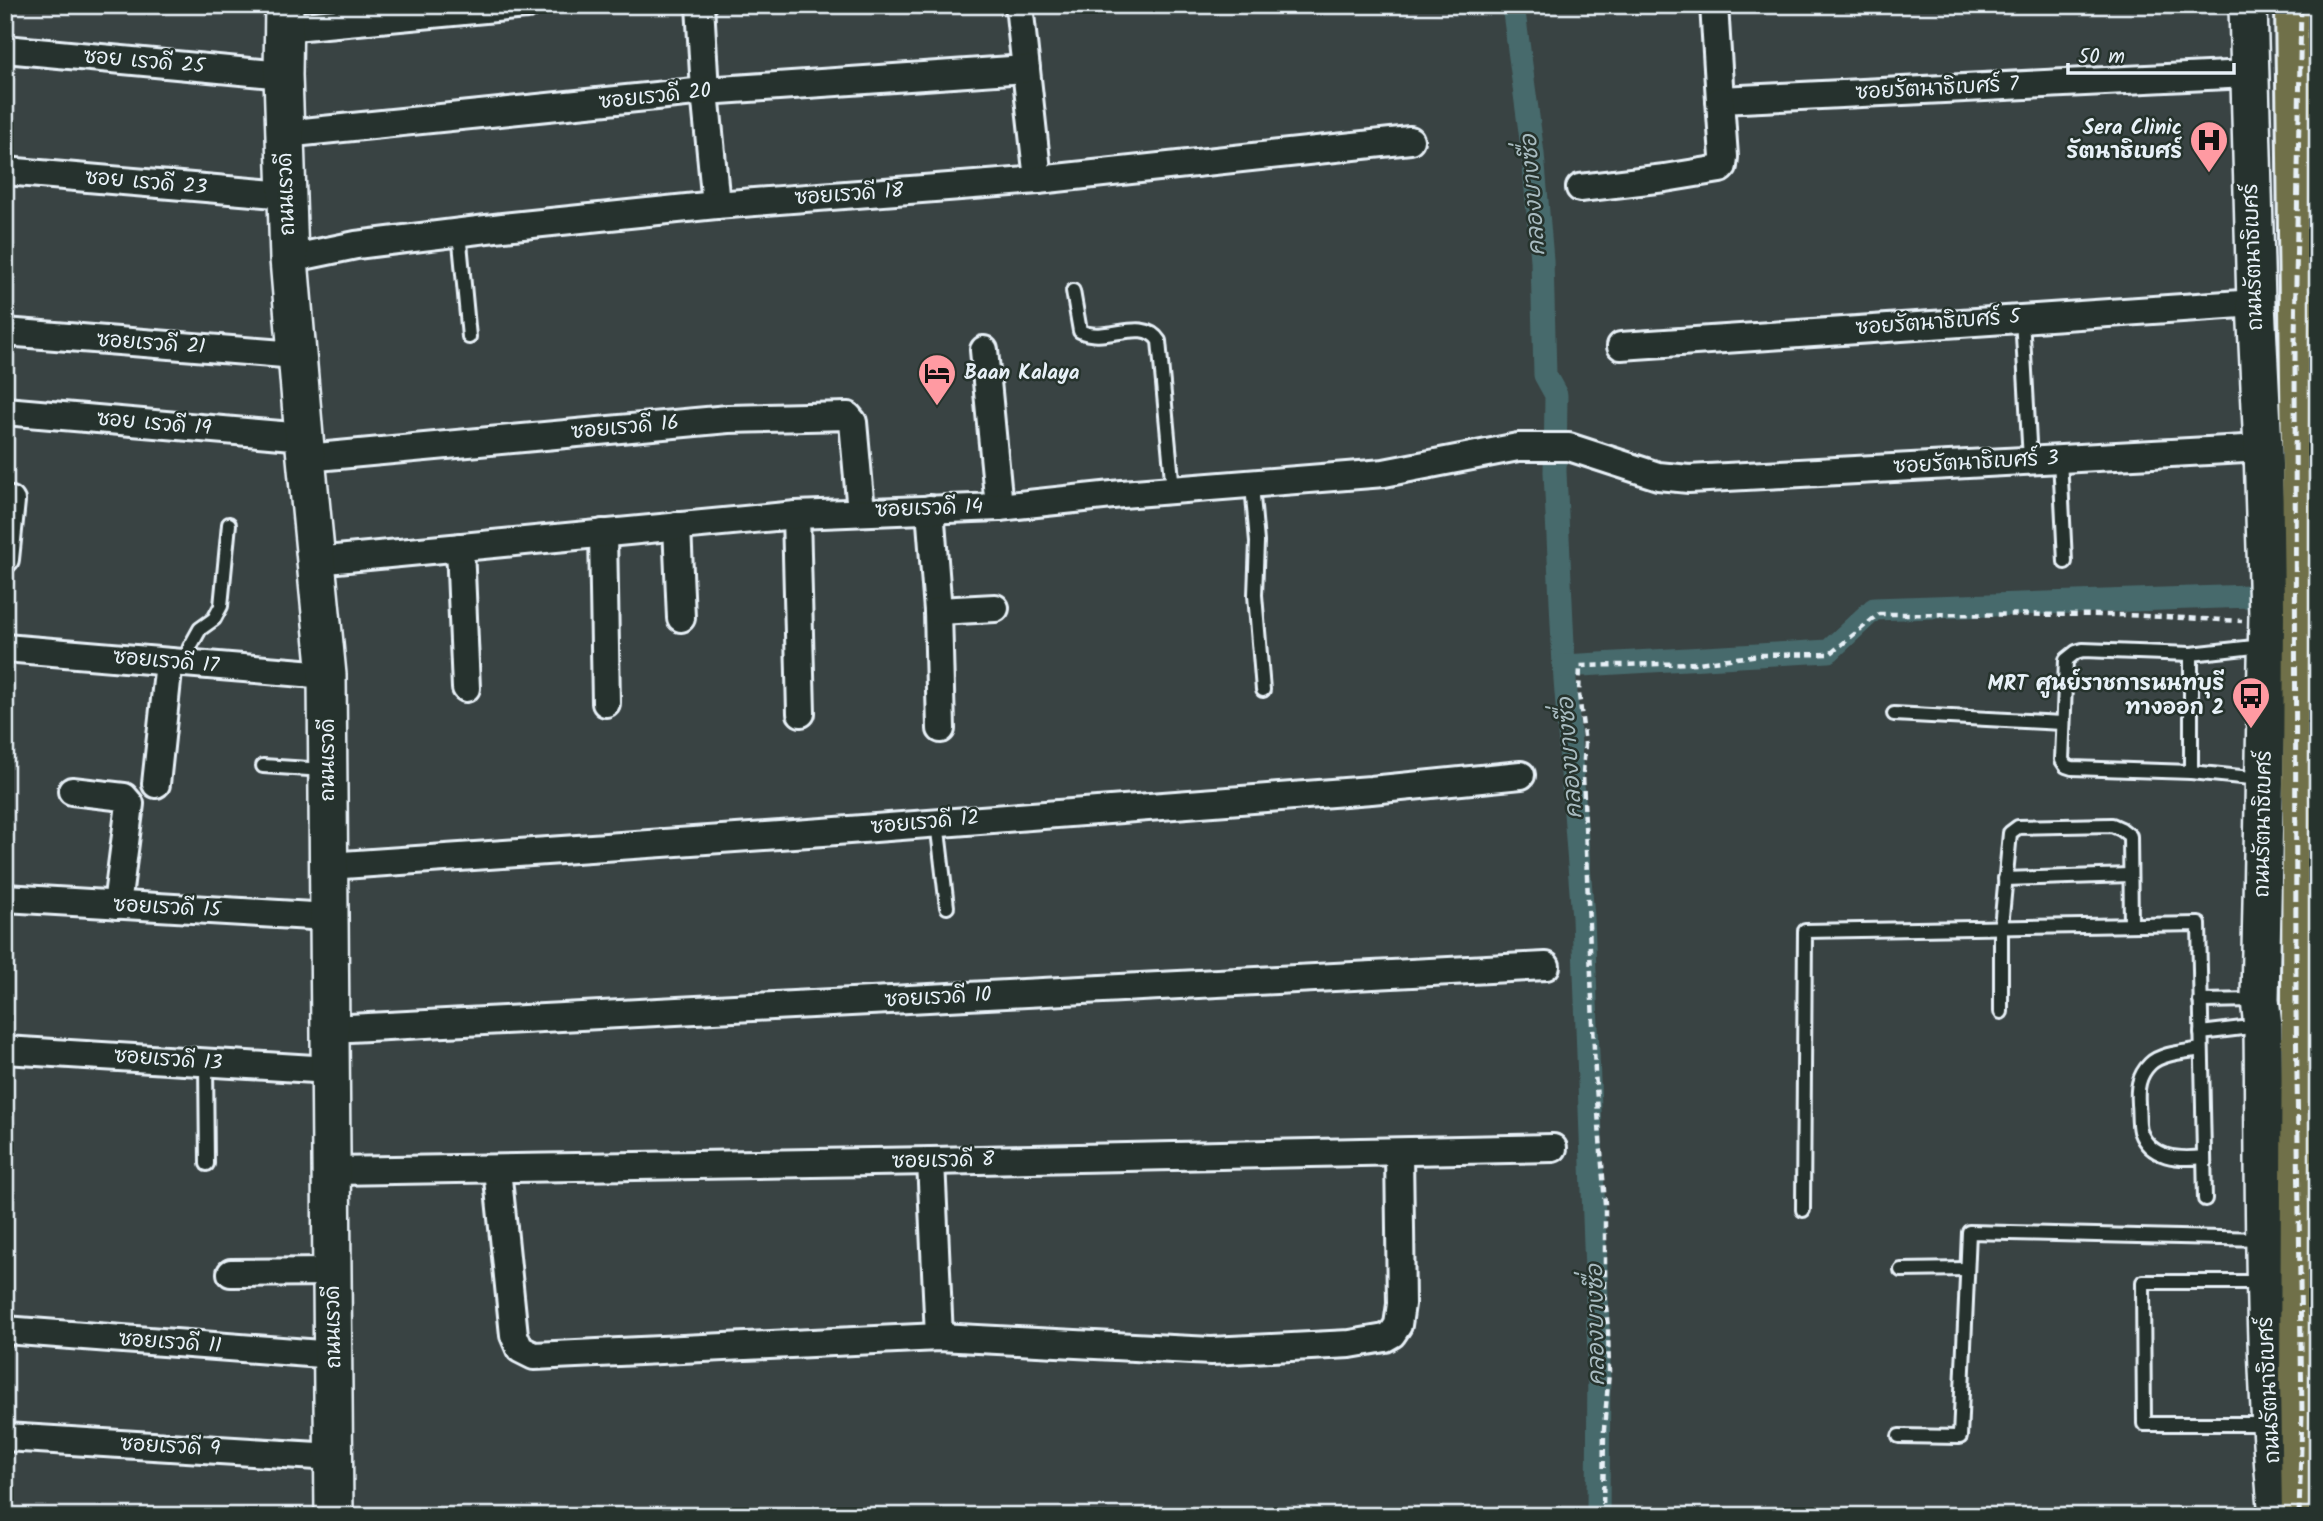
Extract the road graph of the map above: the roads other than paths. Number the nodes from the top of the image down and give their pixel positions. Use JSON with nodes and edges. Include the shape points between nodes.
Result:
{"nodes":[{"id":1,"x":527,"y":5,"type":"edge"},
{"id":2,"x":700,"y":5,"type":"edge"},
{"id":3,"x":1019,"y":5,"type":"edge"},
{"id":4,"x":1714,"y":5,"type":"edge"},
{"id":5,"x":2248,"y":5,"type":"edge"},
{"id":6,"x":2269,"y":5,"type":"edge"},
{"id":7,"x":2295,"y":5,"type":"edge"},
{"id":8,"x":284,"y":17,"type":"edge"},
{"id":9,"x":5,"y":48,"type":"edge"},
{"id":10,"x":1026,"y":69,"type":"junction"},
{"id":11,"x":283,"y":75,"type":"junction"},
{"id":12,"x":2248,"y":75,"type":"junction"},
{"id":13,"x":705,"y":91,"type":"junction"},
{"id":14,"x":1720,"y":100,"type":"junction"},
{"id":15,"x":284,"y":134,"type":"junction"},
{"id":16,"x":1410,"y":140,"type":"dead end"},
{"id":17,"x":5,"y":171,"type":"edge"},
{"id":18,"x":1038,"y":180,"type":"junction"},
{"id":19,"x":1580,"y":188,"type":"dead end"},
{"id":20,"x":287,"y":195,"type":"junction"},
{"id":21,"x":716,"y":205,"type":"junction"},
{"id":22,"x":459,"y":232,"type":"junction"},
{"id":23,"x":289,"y":259,"type":"junction"},
{"id":24,"x":1073,"y":291,"type":"dead end"},
{"id":25,"x":2256,"y":303,"type":"junction"},
{"id":26,"x":2022,"y":318,"type":"junction"},
{"id":27,"x":5,"y":332,"type":"edge"},
{"id":28,"x":468,"y":337,"type":"dead end"},
{"id":29,"x":1621,"y":346,"type":"dead end"},
{"id":30,"x":984,"y":350,"type":"dead end"},
{"id":31,"x":296,"y":355,"type":"junction"},
{"id":32,"x":2259,"y":387,"type":"junction"},
{"id":33,"x":5,"y":411,"type":"edge"},
{"id":34,"x":305,"y":448,"type":"junction"},
{"id":35,"x":2263,"y":448,"type":"junction"},
{"id":36,"x":2060,"y":458,"type":"junction"},
{"id":37,"x":2029,"y":460,"type":"junction"},
{"id":38,"x":1689,"y":479,"type":"joint"},
{"id":39,"x":1252,"y":485,"type":"junction"},
{"id":40,"x":1174,"y":490,"type":"junction"},
{"id":41,"x":11,"y":501,"type":"dead end"},
{"id":42,"x":999,"y":507,"type":"junction"},
{"id":43,"x":930,"y":509,"type":"junction"},
{"id":44,"x":861,"y":511,"type":"junction"},
{"id":45,"x":796,"y":515,"type":"junction"},
{"id":46,"x":229,"y":524,"type":"dead end"},
{"id":47,"x":677,"y":526,"type":"junction"},
{"id":48,"x":603,"y":533,"type":"junction"},
{"id":49,"x":460,"y":547,"type":"junction"},
{"id":50,"x":5,"y":559,"type":"edge"},
{"id":51,"x":316,"y":561,"type":"junction"},
{"id":52,"x":2065,"y":562,"type":"dead end"},
{"id":53,"x":995,"y":608,"type":"dead end"},
{"id":54,"x":2279,"y":608,"type":"junction"},
{"id":55,"x":938,"y":611,"type":"junction"},
{"id":56,"x":681,"y":618,"type":"dead end"},
{"id":57,"x":5,"y":648,"type":"edge"},
{"id":58,"x":2192,"y":654,"type":"junction"},
{"id":59,"x":177,"y":663,"type":"junction"},
{"id":60,"x":327,"y":675,"type":"junction"},
{"id":61,"x":466,"y":688,"type":"dead end"},
{"id":62,"x":1263,"y":691,"type":"dead end"},
{"id":63,"x":606,"y":703,"type":"dead end"},
{"id":64,"x":801,"y":713,"type":"dead end"},
{"id":65,"x":1894,"y":715,"type":"dead end"},
{"id":66,"x":2063,"y":723,"type":"junction"},
{"id":67,"x":941,"y":729,"type":"dead end"},
{"id":68,"x":263,"y":766,"type":"dead end"},
{"id":69,"x":328,"y":771,"type":"junction"},
{"id":70,"x":2191,"y":772,"type":"junction"},
{"id":71,"x":1521,"y":775,"type":"dead end"},
{"id":72,"x":2265,"y":779,"type":"junction"},
{"id":73,"x":156,"y":784,"type":"dead end"},
{"id":74,"x":72,"y":791,"type":"dead end"},
{"id":75,"x":937,"y":822,"type":"junction"},
{"id":76,"x":328,"y":866,"type":"junction"},
{"id":77,"x":2130,"y":875,"type":"junction"},
{"id":78,"x":2006,"y":879,"type":"junction"},
{"id":79,"x":5,"y":898,"type":"edge"},
{"id":80,"x":117,"y":905,"type":"junction"},
{"id":81,"x":947,"y":907,"type":"dead end"},
{"id":82,"x":329,"y":917,"type":"junction"},
{"id":83,"x":2131,"y":925,"type":"junction"},
{"id":84,"x":2001,"y":927,"type":"junction"},
{"id":85,"x":1546,"y":965,"type":"dead end"},
{"id":86,"x":2200,"y":1001,"type":"junction"},
{"id":87,"x":2001,"y":1012,"type":"dead end"},
{"id":88,"x":2261,"y":1013,"type":"junction"},
{"id":89,"x":330,"y":1029,"type":"junction"},
{"id":90,"x":2201,"y":1033,"type":"junction"},
{"id":91,"x":2201,"y":1049,"type":"junction"},
{"id":92,"x":5,"y":1050,"type":"edge"},
{"id":93,"x":206,"y":1062,"type":"junction"},
{"id":94,"x":330,"y":1070,"type":"junction"},
{"id":95,"x":1553,"y":1147,"type":"dead end"},
{"id":96,"x":1399,"y":1152,"type":"junction"},
{"id":97,"x":2204,"y":1157,"type":"junction"},
{"id":98,"x":931,"y":1161,"type":"junction"},
{"id":99,"x":207,"y":1164,"type":"dead end"},
{"id":100,"x":497,"y":1169,"type":"junction"},
{"id":101,"x":332,"y":1171,"type":"junction"},
{"id":102,"x":2205,"y":1199,"type":"dead end"},
{"id":103,"x":1803,"y":1210,"type":"dead end"},
{"id":104,"x":2266,"y":1239,"type":"junction"},
{"id":105,"x":1967,"y":1269,"type":"junction"},
{"id":106,"x":1901,"y":1270,"type":"dead end"},
{"id":107,"x":333,"y":1272,"type":"junction"},
{"id":108,"x":232,"y":1273,"type":"dead end"},
{"id":109,"x":2266,"y":1282,"type":"junction"},
{"id":110,"x":5,"y":1330,"type":"edge"},
{"id":111,"x":939,"y":1337,"type":"junction"},
{"id":112,"x":334,"y":1356,"type":"junction"},
{"id":113,"x":2270,"y":1424,"type":"junction"},
{"id":114,"x":1899,"y":1436,"type":"dead end"},
{"id":115,"x":5,"y":1437,"type":"edge"},
{"id":116,"x":334,"y":1457,"type":"junction"},
{"id":117,"x":334,"y":1516,"type":"edge"},
{"id":118,"x":2278,"y":1516,"type":"edge"},
{"id":119,"x":2301,"y":1516,"type":"edge"}],
"edges":[{"from":1,"to":8,"type":"street"},
{"from":2,"to":13,"type":"street"},
{"from":3,"to":10,"type":"street"},
{"from":4,"to":14,"type":"street"},
{"from":5,"to":12,"type":"main road","name":"ถนนรัตนาธิเบศร์"},
{"from":6,"to":32,"type":"main road","via":[[2267,353]]},
{"from":7,"to":54,"type":"main road","name":"ถนนรัตนาธิเบศร์"},
{"from":8,"to":11,"type":"main road","name":"ถนนเรวดี"},
{"from":9,"to":11,"type":"street","name":"ซอย เรวดี 25"},
{"from":10,"to":13,"type":"street","name":"ซอยเรวดี 20"},
{"from":10,"to":18,"type":"street"},
{"from":11,"to":15,"type":"main road","name":"ถนนเรวดี"},
{"from":12,"to":14,"type":"street","name":"ซอยรัตนาธิเบศร์ 7"},
{"from":12,"to":25,"type":"main road","name":"ถนนรัตนาธิเบศร์"},
{"from":13,"to":15,"type":"street","name":"ซอยเรวดี 20"},
{"from":13,"to":21,"type":"street"},
{"from":14,"to":19,"type":"street","via":[[1724,157],[1720,169]]},
{"from":15,"to":20,"type":"main road","name":"ถนนเรวดี"},
{"from":16,"to":18,"type":"street","name":"ซอยเรวดี 18"},
{"from":17,"to":20,"type":"street","name":"ซอย เรวดี 23"},
{"from":18,"to":21,"type":"street","name":"ซอยเรวดี 18"},
{"from":20,"to":23,"type":"main road","name":"ถนนเรวดี"},
{"from":21,"to":22,"type":"street","name":"ซอยเรวดี 18"},
{"from":22,"to":23,"type":"street","name":"ซอยเรวดี 18"},
{"from":22,"to":28,"type":"lane"},
{"from":23,"to":31,"type":"main road","name":"ถนนเรวดี"},
{"from":24,"to":40,"type":"lane","via":[[1080,331],[1088,336],[1146,330],[1159,341]]},
{"from":25,"to":26,"type":"street","name":"ซอยรัตนาธิเบศร์ 5"},
{"from":25,"to":32,"type":"main road","name":"ถนนรัตนาธิเบศร์"},
{"from":26,"to":29,"type":"street","name":"ซอยรัตนาธิเบศร์ 5"},
{"from":26,"to":37,"type":"lane"},
{"from":27,"to":31,"type":"street","name":"ซอยเรวดี 21"},
{"from":30,"to":42,"type":"street"},
{"from":31,"to":34,"type":"main road","name":"ถนนเรวดี"},
{"from":32,"to":35,"type":"main road","name":"ถนนรัตนาธิเบศร์"},
{"from":33,"to":34,"type":"street","name":"ซอย เรวดี 19"},
{"from":34,"to":44,"type":"street","name":"ซอยเรวดี 16","via":[[848,415],[853,422]]},
{"from":34,"to":51,"type":"main road","name":"ถนนเรวดี"},
{"from":35,"to":36,"type":"street","name":"ซอยรัตนาธิเบศร์ 3"},
{"from":35,"to":54,"type":"main road","name":"ถนนรัตนาธิเบศร์"},
{"from":36,"to":37,"type":"street","name":"ซอยรัตนาธิเบศร์ 3"},
{"from":36,"to":52,"type":"lane"},
{"from":37,"to":38,"type":"street","name":"ซอยรัตนาธิเบศร์ 3"},
{"from":38,"to":39,"type":"street","name":"ซอยเรวดี 14","via":[[1658,475],[1569,447],[1518,447],[1384,473]]},
{"from":39,"to":40,"type":"street","name":"ซอยเรวดี 14"},
{"from":39,"to":62,"type":"lane"},
{"from":40,"to":42,"type":"street","name":"ซอยเรวดี 14"},
{"from":41,"to":50,"type":"street"},
{"from":42,"to":43,"type":"street","name":"ซอยเรวดี 14"},
{"from":43,"to":44,"type":"street","name":"ซอยเรวดี 14"},
{"from":43,"to":55,"type":"street"},
{"from":44,"to":45,"type":"street","name":"ซอยเรวดี 14"},
{"from":45,"to":47,"type":"street","name":"ซอยเรวดี 14"},
{"from":45,"to":64,"type":"street"},
{"from":46,"to":59,"type":"lane","via":[[221,606]]},
{"from":47,"to":48,"type":"street","name":"ซอยเรวดี 14"},
{"from":47,"to":56,"type":"street"},
{"from":48,"to":49,"type":"street","name":"ซอยเรวดี 14"},
{"from":48,"to":63,"type":"street"},
{"from":49,"to":51,"type":"street","name":"ซอยเรวดี 14"},
{"from":49,"to":61,"type":"street"},
{"from":51,"to":60,"type":"main road","name":"ถนนเรวดี"},
{"from":53,"to":55,"type":"street"},
{"from":54,"to":58,"type":"lane"},
{"from":54,"to":72,"type":"main road","name":"ถนนรัตนาธิเบศร์"},
{"from":54,"to":119,"type":"main road","name":"ถนนรัตนาธิเบศร์"},
{"from":55,"to":67,"type":"street"},
{"from":57,"to":59,"type":"street","name":"ซอยเรวดี 17"},
{"from":58,"to":66,"type":"lane","via":[[2076,652],[2066,660]]},
{"from":58,"to":70,"type":"lane"},
{"from":59,"to":60,"type":"street","name":"ซอยเรวดี 17"},
{"from":59,"to":73,"type":"street"},
{"from":60,"to":69,"type":"main road","name":"ถนนเรวดี"},
{"from":65,"to":66,"type":"lane"},
{"from":66,"to":70,"type":"lane","via":[[2062,760],[2066,766]]},
{"from":68,"to":69,"type":"lane"},
{"from":69,"to":76,"type":"main road","name":"ถนนเรวดี"},
{"from":70,"to":72,"type":"lane"},
{"from":71,"to":75,"type":"street","name":"ซอยเรวดี 12"},
{"from":72,"to":88,"type":"main road","name":"ถนนรัตนาธิเบศร์"},
{"from":74,"to":80,"type":"street","via":[[124,797],[130,804]]},
{"from":75,"to":76,"type":"street","name":"ซอยเรวดี 12"},
{"from":75,"to":81,"type":"lane"},
{"from":76,"to":82,"type":"main road","name":"ถนนเรวดี"},
{"from":77,"to":78,"type":"lane"},
{"from":77,"to":78,"type":"lane","via":[[2130,836],[2112,825],[2018,827],[2010,833]]},
{"from":77,"to":83,"type":"lane"},
{"from":78,"to":84,"type":"lane"},
{"from":79,"to":80,"type":"street","name":"ซอยเรวดี 15"},
{"from":80,"to":82,"type":"street","name":"ซอยเรวดี 15"},
{"from":82,"to":89,"type":"main road","name":"ถนนเรวดี"},
{"from":83,"to":84,"type":"lane"},
{"from":83,"to":86,"type":"lane","via":[[2199,923]]},
{"from":84,"to":87,"type":"lane"},
{"from":84,"to":103,"type":"lane","via":[[1805,931]]},
{"from":85,"to":89,"type":"street","name":"ซอยเรวดี 10"},
{"from":86,"to":88,"type":"lane"},
{"from":86,"to":90,"type":"lane"},
{"from":88,"to":90,"type":"lane"},
{"from":88,"to":104,"type":"main road","name":"ถนนรัตนาธิเบศร์"},
{"from":89,"to":94,"type":"main road","name":"ถนนเรวดี"},
{"from":90,"to":91,"type":"lane"},
{"from":91,"to":97,"type":"lane"},
{"from":91,"to":97,"type":"lane","via":[[2152,1062],[2137,1087],[2140,1130],[2148,1146],[2183,1160]]},
{"from":92,"to":93,"type":"street","name":"ซอยเรวดี 13"},
{"from":93,"to":94,"type":"street","name":"ซอยเรวดี 13"},
{"from":93,"to":99,"type":"lane"},
{"from":94,"to":101,"type":"main road","name":"ถนนเรวดี"},
{"from":95,"to":96,"type":"street","name":"ซอยเรวดี 8"},
{"from":96,"to":98,"type":"street","name":"ซอยเรวดี 8"},
{"from":96,"to":111,"type":"street","via":[[1401,1304],[1398,1325],[1385,1338],[1211,1351]]},
{"from":97,"to":102,"type":"lane"},
{"from":98,"to":100,"type":"street","name":"ซอยเรวดี 8"},
{"from":98,"to":111,"type":"street"},
{"from":100,"to":101,"type":"street","name":"ซอยเรวดี 8"},
{"from":100,"to":111,"type":"street","via":[[513,1335],[520,1349],[534,1356]]},
{"from":101,"to":107,"type":"main road","name":"ถนนเรวดี"},
{"from":104,"to":105,"type":"lane","via":[[1969,1232]]},
{"from":104,"to":109,"type":"main road","name":"ถนนรัตนาธิเบศร์"},
{"from":105,"to":106,"type":"lane"},
{"from":105,"to":114,"type":"lane","via":[[1960,1437]]},
{"from":107,"to":108,"type":"street"},
{"from":107,"to":112,"type":"main road","name":"ถนนเรวดี"},
{"from":109,"to":113,"type":"main road","name":"ถนนรัตนาธิเบศร์"},
{"from":109,"to":113,"type":"lane","via":[[2143,1282],[2144,1424]]},
{"from":110,"to":112,"type":"street","name":"ซอยเรวดี 11"},
{"from":112,"to":116,"type":"main road","name":"ถนนเรวดี"},
{"from":113,"to":118,"type":"main road","name":"ถนนรัตนาธิเบศร์"},
{"from":115,"to":116,"type":"street","name":"ซอยเรวดี 9"},
{"from":116,"to":117,"type":"main road","name":"ถนนเรวดี"}]}
